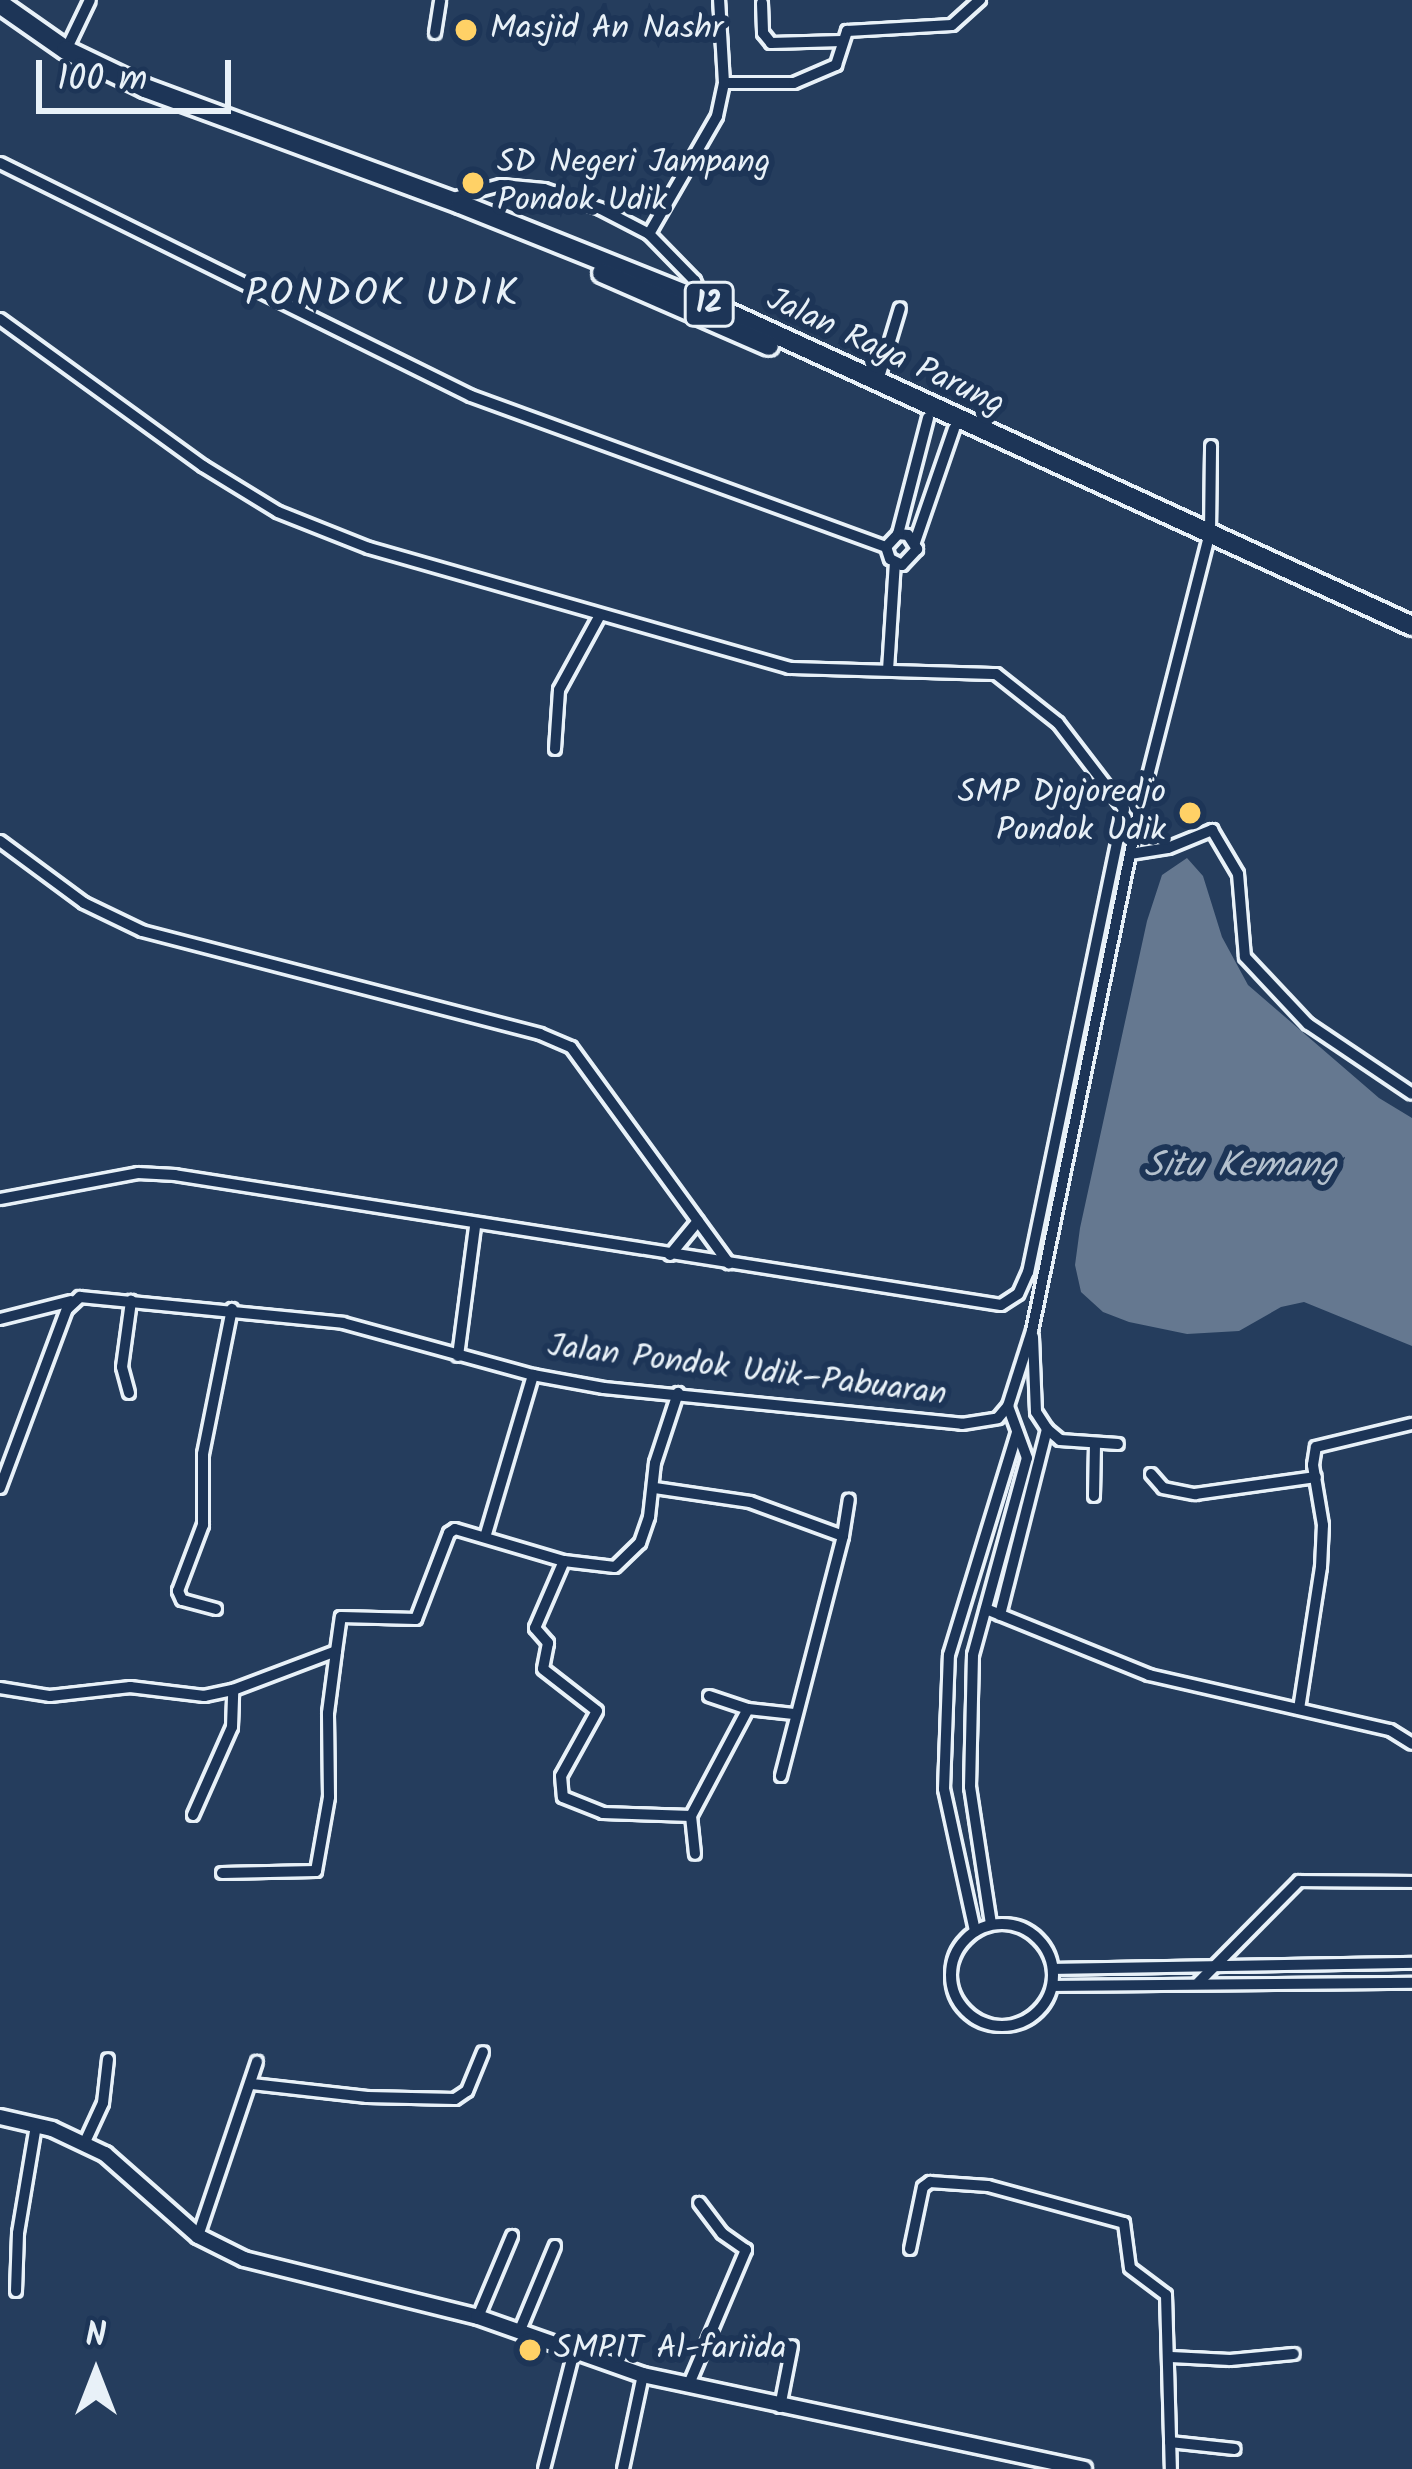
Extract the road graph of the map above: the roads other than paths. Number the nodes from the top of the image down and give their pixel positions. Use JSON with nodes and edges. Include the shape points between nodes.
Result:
{"nodes":[{"id":1,"x":90,"y":0,"type":"edge"},
{"id":2,"x":440,"y":0,"type":"edge"},
{"id":3,"x":719,"y":0,"type":"edge"},
{"id":4,"x":980,"y":0,"type":"edge"},
{"id":5,"x":0,"y":4,"type":"edge"},
{"id":6,"x":762,"y":4,"type":"dead end"},
{"id":7,"x":0,"y":19,"type":"edge"},
{"id":8,"x":435,"y":33,"type":"dead end"},
{"id":9,"x":842,"y":40,"type":"junction"},
{"id":10,"x":66,"y":50,"type":"junction"},
{"id":11,"x":724,"y":83,"type":"junction"},
{"id":12,"x":0,"y":163,"type":"edge"},
{"id":13,"x":446,"y":203,"type":"junction"},
{"id":14,"x":649,"y":233,"type":"junction"},
{"id":15,"x":705,"y":302,"type":"junction"},
{"id":16,"x":900,"y":308,"type":"dead end"},
{"id":17,"x":0,"y":319,"type":"edge"},
{"id":18,"x":877,"y":384,"type":"junction"},
{"id":19,"x":928,"y":418,"type":"junction"},
{"id":20,"x":954,"y":429,"type":"junction"},
{"id":21,"x":1211,"y":446,"type":"dead end"},
{"id":22,"x":898,"y":534,"type":"junction"},
{"id":23,"x":1209,"y":537,"type":"junction"},
{"id":24,"x":915,"y":542,"type":"junction"},
{"id":25,"x":886,"y":547,"type":"junction"},
{"id":26,"x":895,"y":563,"type":"junction"},
{"id":27,"x":600,"y":615,"type":"junction"},
{"id":28,"x":1412,"y":626,"type":"edge"},
{"id":29,"x":1412,"y":640,"type":"edge"},
{"id":30,"x":888,"y":670,"type":"junction"},
{"id":31,"x":555,"y":749,"type":"dead end"},
{"id":32,"x":0,"y":842,"type":"edge"},
{"id":33,"x":1130,"y":854,"type":"junction"},
{"id":34,"x":1412,"y":1094,"type":"edge"},
{"id":35,"x":0,"y":1199,"type":"edge"},
{"id":36,"x":698,"y":1221,"type":"junction"},
{"id":37,"x":475,"y":1226,"type":"junction"},
{"id":38,"x":670,"y":1255,"type":"junction"},
{"id":39,"x":729,"y":1264,"type":"junction"},
{"id":40,"x":131,"y":1300,"type":"junction"},
{"id":41,"x":71,"y":1301,"type":"junction"},
{"id":42,"x":232,"y":1309,"type":"junction"},
{"id":43,"x":0,"y":1319,"type":"edge"},
{"id":44,"x":1032,"y":1331,"type":"junction"},
{"id":45,"x":458,"y":1356,"type":"junction"},
{"id":46,"x":532,"y":1375,"type":"junction"},
{"id":47,"x":129,"y":1393,"type":"dead end"},
{"id":48,"x":677,"y":1393,"type":"junction"},
{"id":49,"x":1008,"y":1406,"type":"junction"},
{"id":50,"x":1412,"y":1424,"type":"edge"},
{"id":51,"x":1047,"y":1429,"type":"junction"},
{"id":52,"x":1018,"y":1431,"type":"junction"},
{"id":53,"x":1095,"y":1444,"type":"junction"},
{"id":54,"x":1118,"y":1444,"type":"dead end"},
{"id":55,"x":1151,"y":1474,"type":"dead end"},
{"id":56,"x":1316,"y":1477,"type":"junction"},
{"id":57,"x":656,"y":1487,"type":"junction"},
{"id":58,"x":0,"y":1488,"type":"edge"},
{"id":59,"x":1094,"y":1496,"type":"dead end"},
{"id":60,"x":849,"y":1499,"type":"dead end"},
{"id":61,"x":486,"y":1534,"type":"junction"},
{"id":62,"x":844,"y":1536,"type":"junction"},
{"id":63,"x":564,"y":1561,"type":"junction"},
{"id":64,"x":216,"y":1609,"type":"dead end"},
{"id":65,"x":986,"y":1609,"type":"junction"},
{"id":66,"x":1000,"y":1615,"type":"junction"},
{"id":67,"x":335,"y":1651,"type":"junction"},
{"id":68,"x":0,"y":1688,"type":"edge"},
{"id":69,"x":233,"y":1690,"type":"junction"},
{"id":70,"x":709,"y":1696,"type":"dead end"},
{"id":71,"x":748,"y":1709,"type":"junction"},
{"id":72,"x":1299,"y":1709,"type":"junction"},
{"id":73,"x":794,"y":1714,"type":"junction"},
{"id":74,"x":1412,"y":1744,"type":"edge"},
{"id":75,"x":782,"y":1776,"type":"dead end"},
{"id":76,"x":193,"y":1815,"type":"dead end"},
{"id":77,"x":691,"y":1816,"type":"junction"},
{"id":78,"x":695,"y":1854,"type":"dead end"},
{"id":79,"x":222,"y":1873,"type":"dead end"},
{"id":80,"x":1412,"y":1882,"type":"edge"},
{"id":81,"x":991,"y":1924,"type":"junction"},
{"id":82,"x":975,"y":1931,"type":"junction"},
{"id":83,"x":1219,"y":1963,"type":"junction"},
{"id":84,"x":1412,"y":1963,"type":"edge"},
{"id":85,"x":1054,"y":1969,"type":"junction"},
{"id":86,"x":1199,"y":1982,"type":"junction"},
{"id":87,"x":1412,"y":1983,"type":"edge"},
{"id":88,"x":1053,"y":1986,"type":"junction"},
{"id":89,"x":483,"y":2052,"type":"dead end"},
{"id":90,"x":108,"y":2059,"type":"dead end"},
{"id":91,"x":257,"y":2062,"type":"dead end"},
{"id":92,"x":252,"y":2084,"type":"junction"},
{"id":93,"x":0,"y":2117,"type":"edge"},
{"id":94,"x":36,"y":2126,"type":"junction"},
{"id":95,"x":85,"y":2142,"type":"junction"},
{"id":96,"x":699,"y":2203,"type":"dead end"},
{"id":97,"x":198,"y":2236,"type":"junction"},
{"id":98,"x":512,"y":2236,"type":"dead end"},
{"id":99,"x":555,"y":2246,"type":"dead end"},
{"id":100,"x":910,"y":2249,"type":"dead end"},
{"id":101,"x":16,"y":2291,"type":"dead end"},
{"id":102,"x":478,"y":2317,"type":"junction"},
{"id":103,"x":520,"y":2330,"type":"junction"},
{"id":104,"x":792,"y":2346,"type":"dead end"},
{"id":105,"x":574,"y":2350,"type":"junction"},
{"id":106,"x":1294,"y":2354,"type":"dead end"},
{"id":107,"x":1171,"y":2357,"type":"junction"},
{"id":108,"x":643,"y":2375,"type":"junction"},
{"id":109,"x":689,"y":2384,"type":"junction"},
{"id":110,"x":780,"y":2408,"type":"junction"},
{"id":111,"x":1170,"y":2442,"type":"junction"},
{"id":112,"x":1235,"y":2449,"type":"dead end"},
{"id":113,"x":544,"y":2469,"type":"edge"},
{"id":114,"x":622,"y":2469,"type":"edge"},
{"id":115,"x":1084,"y":2469,"type":"edge"},
{"id":116,"x":1172,"y":2469,"type":"edge"}],
"edges":[{"from":1,"to":10,"type":"street"},
{"from":2,"to":8,"type":"street"},
{"from":3,"to":11,"type":"street"},
{"from":4,"to":9,"type":"street","via":[[952,25],[853,28]]},
{"from":5,"to":10,"type":"highway","name":"Jalan Raya Parung","number":"12"},
{"from":6,"to":9,"type":"street","via":[[771,43]]},
{"from":7,"to":13,"type":"highway","name":"Jalan Raya Parung","number":"12","via":[[137,97]]},
{"from":9,"to":11,"type":"street","via":[[836,65],[794,82]]},
{"from":10,"to":13,"type":"highway","name":"Jalan Raya Parung","number":"12"},
{"from":11,"to":14,"type":"street","via":[[712,126]]},
{"from":12,"to":25,"type":"street","via":[[471,396]]},
{"from":13,"to":14,"type":"street","via":[[501,185],[544,189]]},
{"from":13,"to":15,"type":"highway","name":"Jalan Raya Parung","number":"12"},
{"from":13,"to":19,"type":"highway","name":"Jalan Raya Parung","number":"12"},
{"from":14,"to":15,"type":"street"},
{"from":15,"to":18,"type":"highway","name":"Jalan Raya Parung","number":"12"},
{"from":16,"to":18,"type":"street"},
{"from":17,"to":27,"type":"street","via":[[203,466],[290,518]]},
{"from":18,"to":23,"type":"highway","name":"Jalan Raya Parung","number":"12"},
{"from":19,"to":20,"type":"highway","name":"Jalan Raya Parung","number":"12"},
{"from":19,"to":22,"type":"street"},
{"from":20,"to":23,"type":"highway","name":"Jalan Raya Parung","number":"12"},
{"from":20,"to":24,"type":"street"},
{"from":21,"to":23,"type":"street"},
{"from":22,"to":24,"type":"street"},
{"from":22,"to":25,"type":"street"},
{"from":23,"to":28,"type":"highway","name":"Jalan Raya Parung","number":"12"},
{"from":23,"to":29,"type":"highway","name":"Jalan Raya Parung","number":"12"},
{"from":23,"to":33,"type":"street"},
{"from":24,"to":26,"type":"street","via":[[910,562]]},
{"from":25,"to":26,"type":"street"},
{"from":26,"to":30,"type":"street"},
{"from":27,"to":30,"type":"street","via":[[789,668]]},
{"from":27,"to":31,"type":"street","via":[[559,690]]},
{"from":30,"to":39,"type":"street","via":[[977,670],[1014,684],[1058,723],[1124,808],[1028,1273],[1001,1305]]},
{"from":32,"to":36,"type":"street","via":[[84,903],[142,932],[571,1047]]},
{"from":33,"to":34,"type":"street","via":[[1212,830],[1238,874],[1245,957],[1308,1024]]},
{"from":33,"to":44,"type":"street"},
{"from":35,"to":37,"type":"street","via":[[138,1173],[175,1175]]},
{"from":36,"to":38,"type":"street"},
{"from":36,"to":39,"type":"street"},
{"from":37,"to":38,"type":"street"},
{"from":37,"to":45,"type":"street"},
{"from":38,"to":39,"type":"street"},
{"from":40,"to":41,"type":"street","name":"Jalan Pondok Udik–Pabuaran"},
{"from":40,"to":42,"type":"street","name":"Jalan Pondok Udik–Pabuaran"},
{"from":40,"to":47,"type":"street","via":[[122,1367]]},
{"from":41,"to":43,"type":"street","name":"Jalan Pondok Udik–Pabuaran"},
{"from":41,"to":58,"type":"street"},
{"from":42,"to":45,"type":"street","name":"Jalan Pondok Udik–Pabuaran","via":[[344,1323]]},
{"from":42,"to":64,"type":"street","via":[[202,1454],[203,1525],[178,1591],[182,1600]]},
{"from":44,"to":49,"type":"street"},
{"from":44,"to":51,"type":"street","via":[[1036,1412]]},
{"from":45,"to":46,"type":"street","name":"Jalan Pondok Udik–Pabuaran"},
{"from":46,"to":48,"type":"street","name":"Jalan Pondok Udik–Pabuaran"},
{"from":46,"to":61,"type":"street"},
{"from":48,"to":49,"type":"street","name":"Jalan Pondok Udik–Pabuaran","via":[[962,1424],[998,1418]]},
{"from":48,"to":57,"type":"street"},
{"from":49,"to":52,"type":"street"},
{"from":50,"to":56,"type":"street","via":[[1323,1443],[1313,1458]]},
{"from":51,"to":53,"type":"street","via":[[1060,1440]]},
{"from":51,"to":66,"type":"street"},
{"from":52,"to":65,"type":"street","via":[[1027,1458]]},
{"from":52,"to":82,"type":"street","via":[[949,1654],[944,1790]]},
{"from":53,"to":54,"type":"street"},
{"from":53,"to":59,"type":"street"},
{"from":55,"to":56,"type":"street","via":[[1163,1487],[1195,1494]]},
{"from":56,"to":72,"type":"street","via":[[1321,1567]]},
{"from":57,"to":62,"type":"street","via":[[750,1502]]},
{"from":57,"to":63,"type":"street","via":[[626,1562],[598,1569]]},
{"from":60,"to":62,"type":"street"},
{"from":61,"to":63,"type":"street"},
{"from":61,"to":67,"type":"street","via":[[449,1533],[416,1619],[341,1617]]},
{"from":62,"to":73,"type":"street"},
{"from":63,"to":77,"type":"street","via":[[536,1628],[548,1642],[543,1669],[597,1711],[560,1794],[603,1813]]},
{"from":65,"to":66,"type":"street"},
{"from":65,"to":81,"type":"street","via":[[973,1655],[970,1787]]},
{"from":66,"to":72,"type":"street","via":[[1149,1676]]},
{"from":67,"to":69,"type":"street"},
{"from":67,"to":79,"type":"street","via":[[329,1797],[316,1871]]},
{"from":68,"to":69,"type":"street","via":[[50,1696],[130,1687],[204,1696]]},
{"from":69,"to":76,"type":"street","via":[[232,1727]]},
{"from":70,"to":71,"type":"street"},
{"from":71,"to":73,"type":"street"},
{"from":71,"to":77,"type":"street"},
{"from":72,"to":74,"type":"street","via":[[1390,1730]]},
{"from":73,"to":75,"type":"street"},
{"from":77,"to":78,"type":"street"},
{"from":80,"to":83,"type":"street","via":[[1299,1881]]},
{"from":81,"to":82,"type":"street"},
{"from":81,"to":85,"type":"street","via":[[1030,1931]]},
{"from":82,"to":88,"type":"street","via":[[955,1952],[950,1981],[958,2004],[976,2020],[1023,2023],[1043,2008]]},
{"from":83,"to":84,"type":"street"},
{"from":83,"to":85,"type":"street"},
{"from":83,"to":86,"type":"street"},
{"from":85,"to":88,"type":"street"},
{"from":86,"to":87,"type":"street"},
{"from":86,"to":88,"type":"street"},
{"from":89,"to":92,"type":"street","via":[[467,2091],[455,2099]]},
{"from":90,"to":95,"type":"street","via":[[103,2103]]},
{"from":91,"to":92,"type":"street"},
{"from":92,"to":97,"type":"street"},
{"from":93,"to":94,"type":"street"},
{"from":94,"to":95,"type":"street"},
{"from":94,"to":101,"type":"street"},
{"from":95,"to":97,"type":"street","via":[[127,2169]]},
{"from":96,"to":109,"type":"street","via":[[746,2250]]},
{"from":97,"to":102,"type":"street","via":[[244,2259]]},
{"from":98,"to":102,"type":"street"},
{"from":99,"to":103,"type":"street"},
{"from":100,"to":107,"type":"street","via":[[922,2187],[930,2182],[988,2186],[1115,2218],[1126,2228],[1130,2268],[1166,2295]]},
{"from":102,"to":103,"type":"street"},
{"from":103,"to":105,"type":"street"},
{"from":104,"to":110,"type":"street"},
{"from":105,"to":108,"type":"street"},
{"from":105,"to":113,"type":"street"},
{"from":106,"to":107,"type":"street"},
{"from":107,"to":111,"type":"street"},
{"from":108,"to":109,"type":"street"},
{"from":108,"to":114,"type":"street"},
{"from":109,"to":110,"type":"street"},
{"from":110,"to":115,"type":"street"},
{"from":111,"to":112,"type":"street"},
{"from":111,"to":116,"type":"street"}]}
